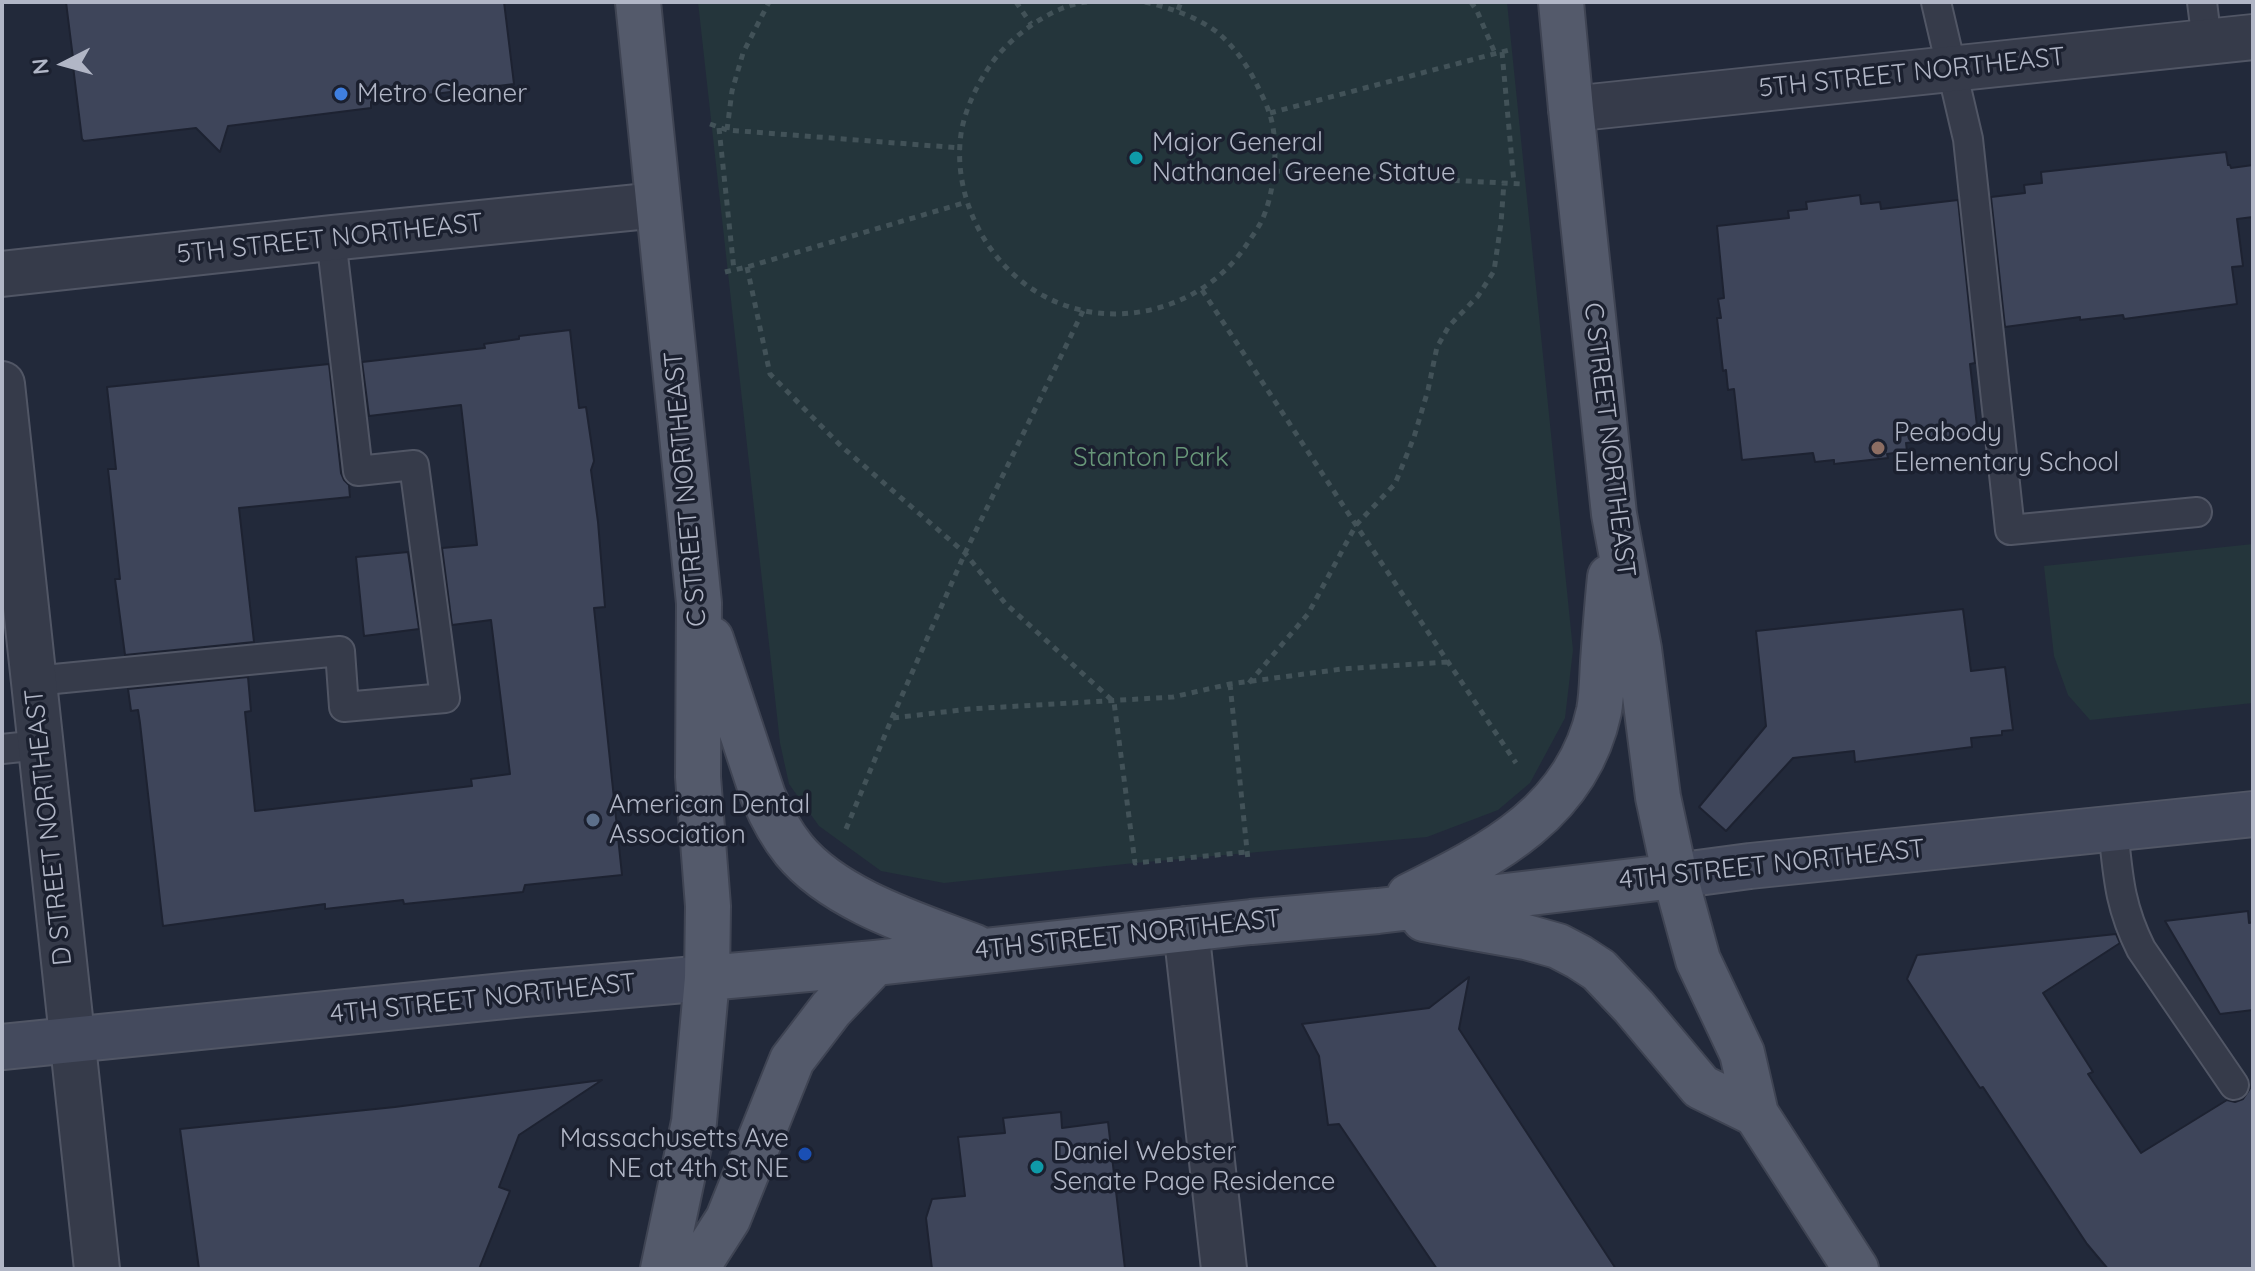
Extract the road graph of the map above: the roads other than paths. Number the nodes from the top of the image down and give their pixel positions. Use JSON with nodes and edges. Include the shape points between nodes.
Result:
{"nodes":[{"id":1,"x":638,"y":2,"type":"edge"},
{"id":2,"x":1561,"y":2,"type":"edge"},
{"id":3,"x":1936,"y":2,"type":"edge"},
{"id":4,"x":2205,"y":22,"type":"edge"},
{"id":5,"x":2253,"y":37,"type":"edge"},
{"id":6,"x":1951,"y":70,"type":"junction"},
{"id":7,"x":1571,"y":109,"type":"junction"},
{"id":8,"x":658,"y":205,"type":"junction"},
{"id":9,"x":331,"y":238,"type":"junction"},
{"id":10,"x":2,"y":274,"type":"edge"},
{"id":11,"x":2,"y":384,"type":"edge"},
{"id":12,"x":2197,"y":512,"type":"dead end"},
{"id":13,"x":1614,"y":514,"type":"junction"},
{"id":14,"x":699,"y":603,"type":"junction"},
{"id":15,"x":34,"y":681,"type":"junction"},
{"id":16,"x":21,"y":747,"type":"edge"},
{"id":17,"x":2253,"y":814,"type":"edge"},
{"id":18,"x":2113,"y":828,"type":"junction"},
{"id":19,"x":1675,"y":876,"type":"junction"},
{"id":20,"x":1378,"y":911,"type":"junction"},
{"id":21,"x":1186,"y":929,"type":"junction"},
{"id":22,"x":982,"y":950,"type":"junction"},
{"id":23,"x":875,"y":963,"type":"junction"},
{"id":24,"x":707,"y":978,"type":"junction"},
{"id":25,"x":73,"y":1040,"type":"junction"},
{"id":26,"x":2,"y":1047,"type":"edge"},
{"id":27,"x":2234,"y":1085,"type":"dead end"},
{"id":28,"x":1756,"y":1114,"type":"junction"},
{"id":29,"x":97,"y":1269,"type":"edge"},
{"id":30,"x":663,"y":1269,"type":"edge"},
{"id":31,"x":696,"y":1269,"type":"edge"},
{"id":32,"x":1224,"y":1269,"type":"edge"},
{"id":33,"x":1856,"y":1269,"type":"edge"}],
"edges":[{"from":1,"to":8,"type":"main road","name":"C STREET NORTHEAST"},
{"from":2,"to":7,"type":"main road","name":"C STREET NORTHEAST"},
{"from":3,"to":6,"type":"lane"},
{"from":4,"to":5,"type":"street","name":"5TH STREET NORTHEAST"},
{"from":4,"to":6,"type":"street","name":"5TH STREET NORTHEAST"},
{"from":6,"to":7,"type":"street","name":"5TH STREET NORTHEAST"},
{"from":6,"to":12,"type":"lane","via":[[1968,139],[2010,530]]},
{"from":7,"to":13,"type":"main road","name":"C STREET NORTHEAST"},
{"from":8,"to":9,"type":"street","name":"5TH STREET NORTHEAST"},
{"from":8,"to":14,"type":"main road","name":"C STREET NORTHEAST"},
{"from":9,"to":10,"type":"street","name":"5TH STREET NORTHEAST"},
{"from":9,"to":15,"type":"lane","via":[[358,471],[414,465],[445,698],[344,707],[340,651]]},
{"from":11,"to":15,"type":"street","name":"D STREET NORTHEAST"},
{"from":13,"to":19,"type":"main road","name":"C STREET NORTHEAST"},
{"from":13,"to":20,"type":"main road","via":[[1600,707],[1573,775],[1553,802],[1514,836],[1470,866]]},
{"from":14,"to":22,"type":"main road","via":[[763,796],[795,851],[818,873],[866,903]]},
{"from":14,"to":24,"type":"main road","name":"C STREET NORTHEAST","via":[[698,777],[708,906]]},
{"from":15,"to":16,"type":"street","name":"D STREET NORTHEAST"},
{"from":16,"to":25,"type":"street","name":"D STREET NORTHEAST"},
{"from":17,"to":18,"type":"street","name":"4TH STREET NORTHEAST"},
{"from":18,"to":19,"type":"street","name":"4TH STREET NORTHEAST"},
{"from":18,"to":27,"type":"lane","via":[[2119,888],[2131,929]]},
{"from":19,"to":20,"type":"main road","name":"4TH STREET NORTHEAST"},
{"from":19,"to":28,"type":"main road","name":"C STREET NORTHEAST","via":[[1698,960],[1742,1053]]},
{"from":20,"to":21,"type":"main road","name":"4TH STREET NORTHEAST"},
{"from":20,"to":28,"type":"main road","via":[[1526,937],[1579,957],[1634,1007],[1701,1087]]},
{"from":21,"to":22,"type":"main road","name":"4TH STREET NORTHEAST"},
{"from":21,"to":32,"type":"street"},
{"from":22,"to":23,"type":"main road","name":"4TH STREET NORTHEAST"},
{"from":23,"to":24,"type":"main road","name":"4TH STREET NORTHEAST"},
{"from":23,"to":31,"type":"main road","via":[[792,1060],[728,1219]]},
{"from":24,"to":25,"type":"street","name":"4TH STREET NORTHEAST"},
{"from":24,"to":30,"type":"main road","name":"C STREET NORTHEAST","via":[[694,1122]]},
{"from":25,"to":26,"type":"street","name":"4TH STREET NORTHEAST"},
{"from":25,"to":29,"type":"street","name":"D STREET NORTHEAST"},
{"from":28,"to":33,"type":"main road"}]}
